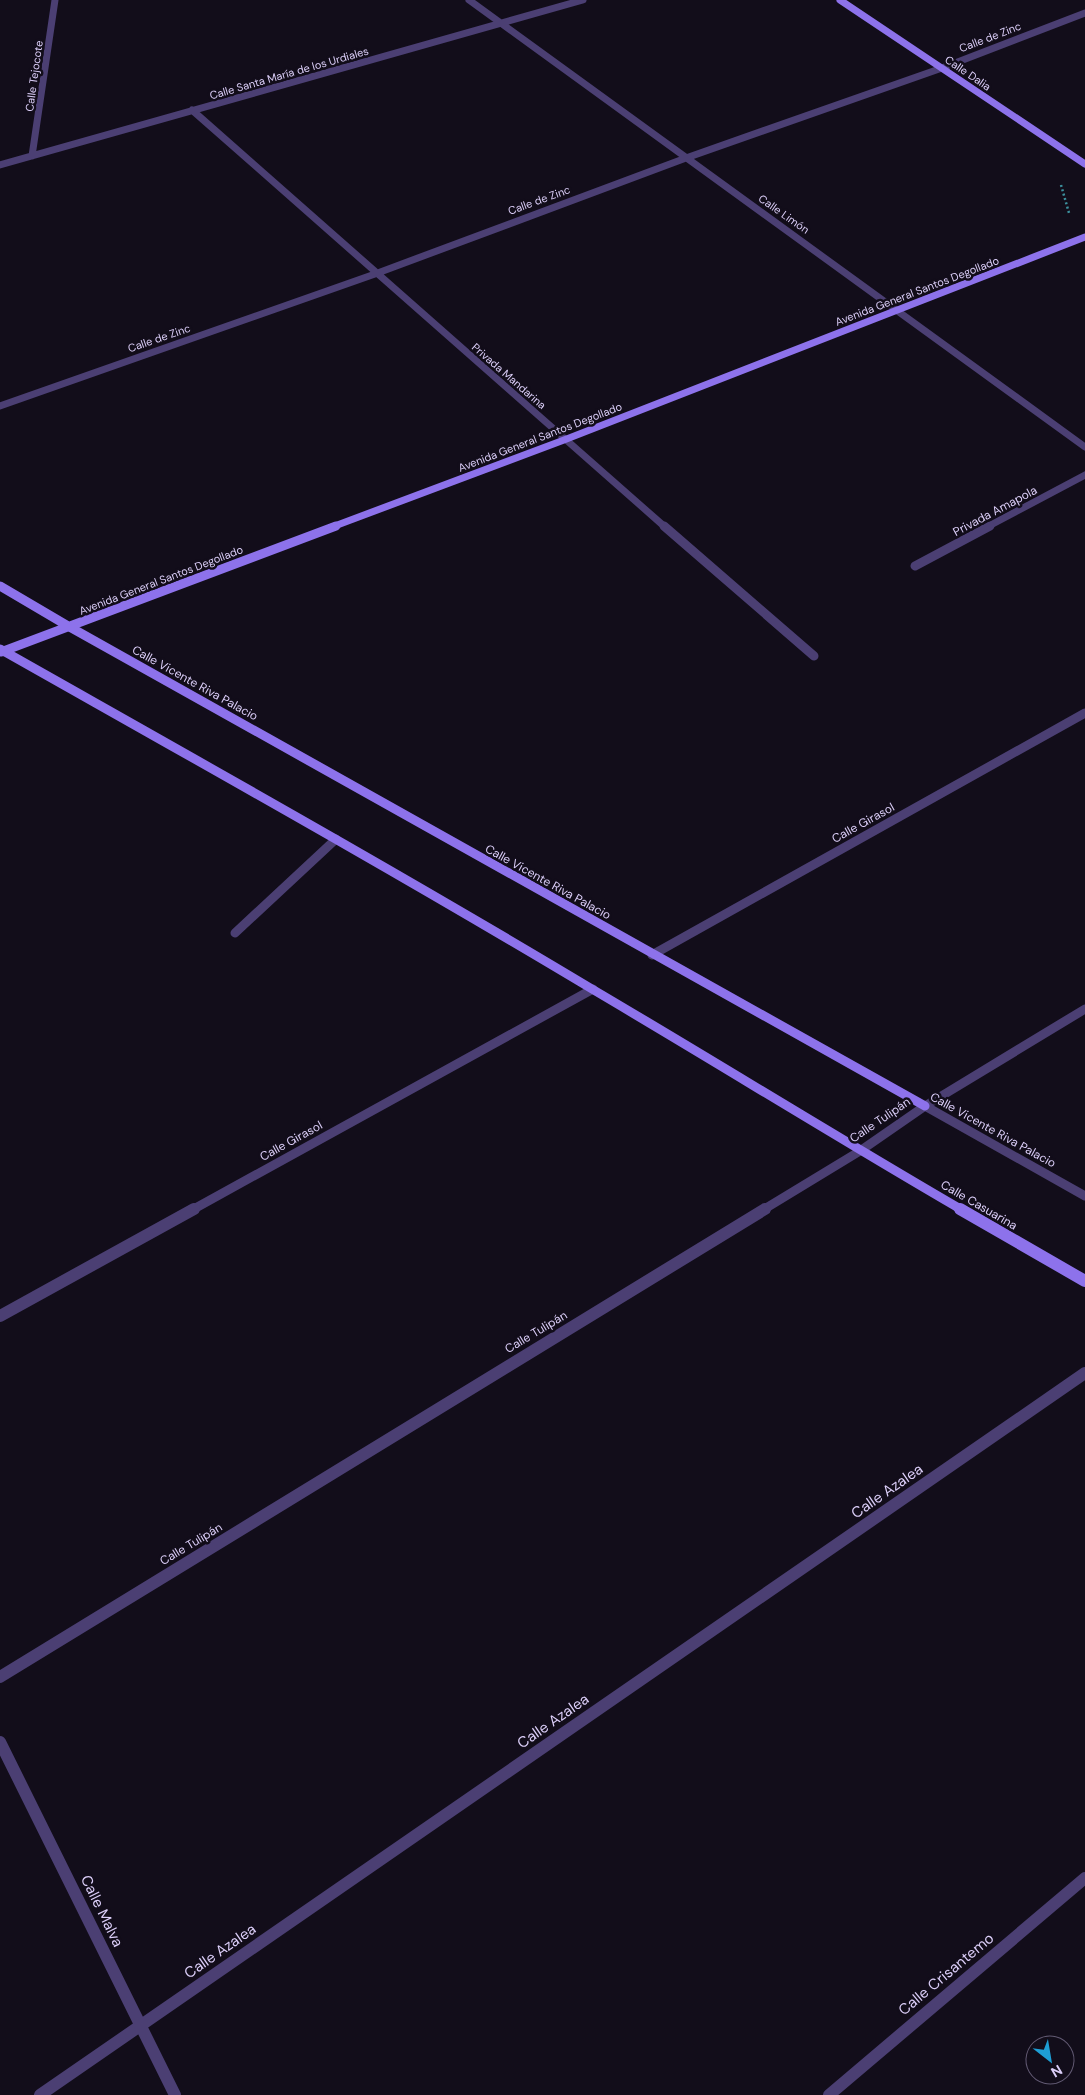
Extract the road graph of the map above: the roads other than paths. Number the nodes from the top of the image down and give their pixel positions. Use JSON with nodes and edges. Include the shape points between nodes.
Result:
{"nodes":[{"id":1,"x":55,"y":0,"type":"edge"},
{"id":2,"x":470,"y":0,"type":"edge"},
{"id":3,"x":583,"y":0,"type":"edge"},
{"id":4,"x":840,"y":0,"type":"edge"},
{"id":5,"x":1085,"y":13,"type":"edge"},
{"id":6,"x":501,"y":23,"type":"junction"},
{"id":7,"x":942,"y":68,"type":"junction"},
{"id":8,"x":192,"y":110,"type":"junction"},
{"id":9,"x":32,"y":156,"type":"junction"},
{"id":10,"x":686,"y":158,"type":"junction"},
{"id":11,"x":1085,"y":164,"type":"edge"},
{"id":12,"x":0,"y":165,"type":"edge"},
{"id":13,"x":1085,"y":237,"type":"edge"},
{"id":14,"x":375,"y":274,"type":"junction"},
{"id":15,"x":900,"y":310,"type":"junction"},
{"id":16,"x":0,"y":406,"type":"edge"},
{"id":17,"x":564,"y":440,"type":"junction"},
{"id":18,"x":1085,"y":447,"type":"edge"},
{"id":19,"x":1085,"y":475,"type":"edge"},
{"id":20,"x":915,"y":566,"type":"dead end"},
{"id":21,"x":0,"y":586,"type":"edge"},
{"id":22,"x":68,"y":626,"type":"junction"},
{"id":23,"x":1,"y":651,"type":"edge"},
{"id":24,"x":814,"y":656,"type":"dead end"},
{"id":25,"x":1085,"y":712,"type":"edge"},
{"id":26,"x":336,"y":839,"type":"junction"},
{"id":27,"x":235,"y":933,"type":"dead end"},
{"id":28,"x":652,"y":955,"type":"junction"},
{"id":29,"x":593,"y":989,"type":"junction"},
{"id":30,"x":1085,"y":1008,"type":"edge"},
{"id":31,"x":925,"y":1106,"type":"junction"},
{"id":32,"x":860,"y":1151,"type":"junction"},
{"id":33,"x":1085,"y":1196,"type":"edge"},
{"id":34,"x":1085,"y":1281,"type":"edge"},
{"id":35,"x":0,"y":1316,"type":"edge"},
{"id":36,"x":1085,"y":1373,"type":"edge"},
{"id":37,"x":0,"y":1677,"type":"edge"},
{"id":38,"x":0,"y":1742,"type":"edge"},
{"id":39,"x":1085,"y":1878,"type":"edge"},
{"id":40,"x":140,"y":2026,"type":"junction"},
{"id":41,"x":40,"y":2095,"type":"edge"},
{"id":42,"x":175,"y":2095,"type":"edge"},
{"id":43,"x":828,"y":2095,"type":"edge"}],
"edges":[{"from":1,"to":9,"type":"street","name":"Calle Tejocote"},
{"from":2,"to":6,"type":"street","name":"Calle Limón"},
{"from":3,"to":6,"type":"street","name":"Calle Santa María de los Urdiales"},
{"from":4,"to":7,"type":"street","name":"Calle Dalia"},
{"from":5,"to":7,"type":"street","name":"Calle de Zinc"},
{"from":6,"to":8,"type":"street","name":"Calle Santa María de los Urdiales"},
{"from":6,"to":10,"type":"street","name":"Calle Limón"},
{"from":7,"to":10,"type":"street","name":"Calle de Zinc"},
{"from":7,"to":11,"type":"street","name":"Calle Dalia"},
{"from":8,"to":9,"type":"street","name":"Calle Santa María de los Urdiales"},
{"from":8,"to":14,"type":"street","name":"Privada Mandarina"},
{"from":9,"to":12,"type":"street","name":"Calle Santa María de los Urdiales"},
{"from":10,"to":14,"type":"street","name":"Calle de Zinc"},
{"from":10,"to":15,"type":"street","name":"Calle Limón"},
{"from":13,"to":15,"type":"street","name":"Avenida General Santos Degollado"},
{"from":14,"to":16,"type":"street","name":"Calle de Zinc"},
{"from":14,"to":17,"type":"street","name":"Privada Mandarina"},
{"from":15,"to":17,"type":"street","name":"Avenida General Santos Degollado"},
{"from":15,"to":18,"type":"street","name":"Calle Limón"},
{"from":17,"to":22,"type":"street","name":"Avenida General Santos Degollado"},
{"from":17,"to":24,"type":"street","name":"Privada Mandarina"},
{"from":19,"to":20,"type":"street","name":"Privada Amapola"},
{"from":21,"to":22,"type":"street","name":"Calle Vicente Riva Palacio"},
{"from":22,"to":23,"type":"street","name":"Avenida General Santos Degollado"},
{"from":22,"to":28,"type":"street","name":"Calle Vicente Riva Palacio"},
{"from":23,"to":26,"type":"street"},
{"from":25,"to":28,"type":"street","name":"Calle Girasol"},
{"from":26,"to":27,"type":"street"},
{"from":26,"to":29,"type":"street"},
{"from":28,"to":31,"type":"street","name":"Calle Vicente Riva Palacio"},
{"from":29,"to":32,"type":"street"},
{"from":29,"to":35,"type":"street","name":"Calle Girasol"},
{"from":30,"to":31,"type":"street","name":"Calle Tulipán"},
{"from":31,"to":32,"type":"street","name":"Calle Tulipán"},
{"from":31,"to":33,"type":"street","name":"Calle Vicente Riva Palacio"},
{"from":32,"to":34,"type":"street","name":"Calle Casuarina"},
{"from":32,"to":37,"type":"street","name":"Calle Tulipán"},
{"from":36,"to":40,"type":"street","name":"Calle Azalea"},
{"from":38,"to":40,"type":"street","name":"Calle Malva"},
{"from":39,"to":43,"type":"street","name":"Calle Crisantemo"},
{"from":40,"to":41,"type":"street","name":"Calle Azalea"},
{"from":40,"to":42,"type":"street","name":"Calle Malva"}]}
